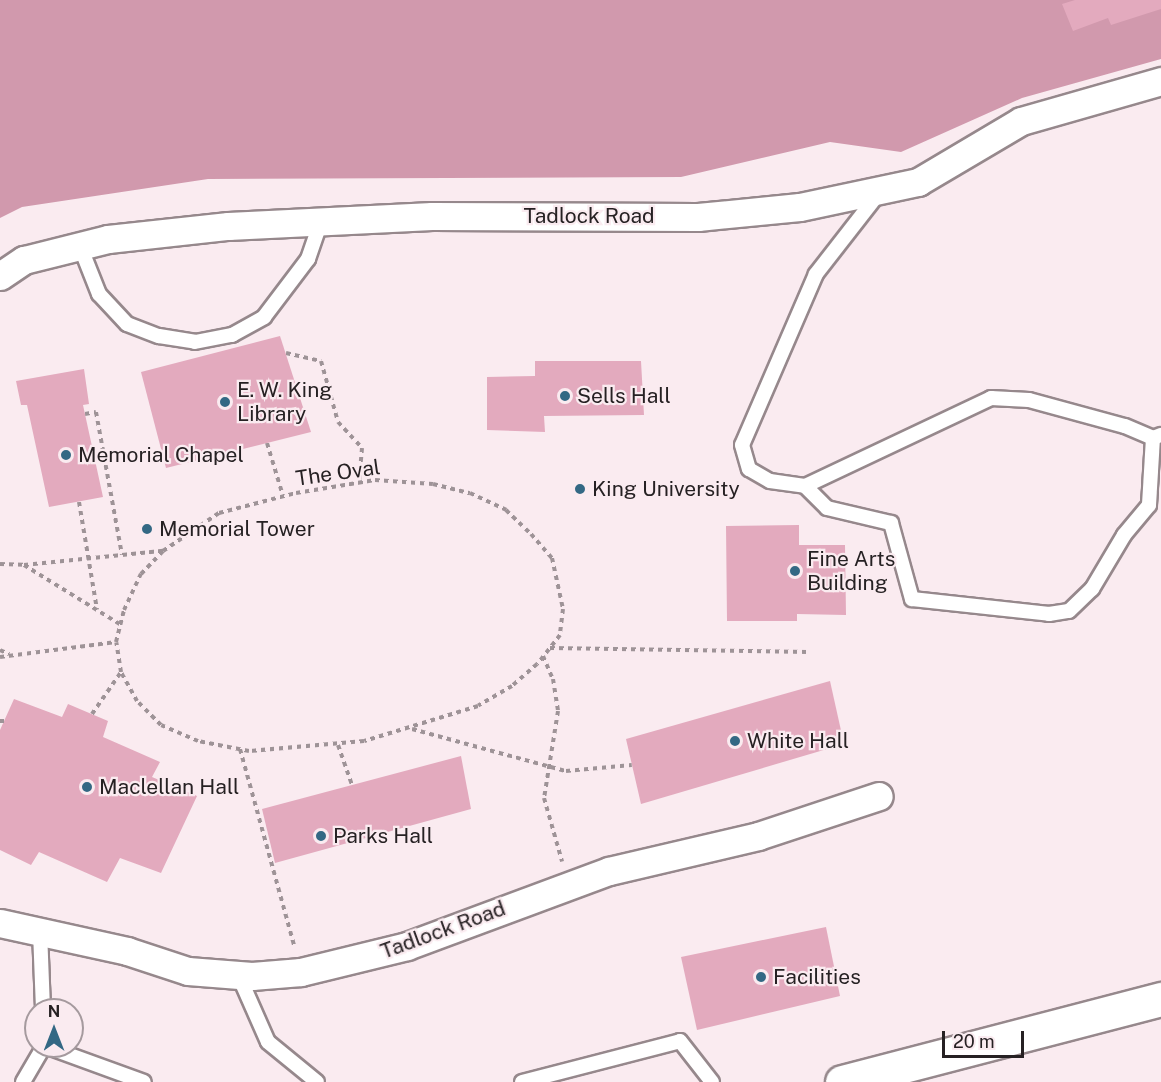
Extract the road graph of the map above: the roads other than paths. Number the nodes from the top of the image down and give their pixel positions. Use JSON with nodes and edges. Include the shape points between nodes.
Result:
{"nodes":[{"id":1,"x":1161,"y":81,"type":"edge"},
{"id":2,"x":883,"y":189,"type":"junction"},
{"id":3,"x":321,"y":221,"type":"junction"},
{"id":4,"x":80,"y":246,"type":"junction"},
{"id":5,"x":0,"y":276,"type":"edge"},
{"id":6,"x":1157,"y":437,"type":"edge"},
{"id":7,"x":805,"y":486,"type":"junction"},
{"id":8,"x":1156,"y":498,"type":"edge"},
{"id":9,"x":879,"y":796,"type":"dead end"},
{"id":10,"x":0,"y":923,"type":"edge"},
{"id":11,"x":40,"y":931,"type":"junction"},
{"id":12,"x":238,"y":974,"type":"junction"},
{"id":13,"x":43,"y":998,"type":"edge"},
{"id":14,"x":1161,"y":999,"type":"edge"},
{"id":15,"x":38,"y":1058,"type":"edge"},
{"id":16,"x":78,"y":1058,"type":"edge"},
{"id":17,"x":23,"y":1082,"type":"edge"},
{"id":18,"x":144,"y":1082,"type":"edge"},
{"id":19,"x":317,"y":1082,"type":"edge"},
{"id":20,"x":522,"y":1082,"type":"edge"},
{"id":21,"x":712,"y":1082,"type":"edge"},
{"id":22,"x":842,"y":1082,"type":"edge"}],
"edges":[{"from":1,"to":2,"type":"street","name":"Tadlock Road","via":[[1021,121],[918,182]]},
{"from":2,"to":3,"type":"street","name":"Tadlock Road","via":[[800,207],[698,217],[432,216]]},
{"from":2,"to":7,"type":"lane","via":[[816,274],[742,445],[749,469],[770,482]]},
{"from":3,"to":4,"type":"street","name":"Tadlock Road","via":[[228,226],[108,239]]},
{"from":3,"to":4,"type":"lane","via":[[308,259],[264,317],[232,335],[195,342],[159,336],[127,324],[99,294]]},
{"from":4,"to":5,"type":"street","name":"Tadlock Road","via":[[24,260]]},
{"from":6,"to":7,"type":"lane","via":[[1029,400],[991,398]]},
{"from":6,"to":8,"type":"lane"},
{"from":7,"to":8,"type":"lane","via":[[827,508],[891,523],[912,599],[1049,614],[1069,611],[1092,589]]},
{"from":9,"to":12,"type":"street","name":"Tadlock Road","via":[[758,836],[609,870],[407,946],[301,972]]},
{"from":10,"to":11,"type":"street","name":"Tadlock Road"},
{"from":11,"to":12,"type":"street","name":"Tadlock Road","via":[[127,951],[188,971]]},
{"from":11,"to":13,"type":"lane"},
{"from":12,"to":19,"type":"lane","via":[[268,1042]]},
{"from":14,"to":22,"type":"street"},
{"from":15,"to":17,"type":"lane"},
{"from":16,"to":18,"type":"lane"},
{"from":20,"to":21,"type":"lane","via":[[680,1041]]}]}
